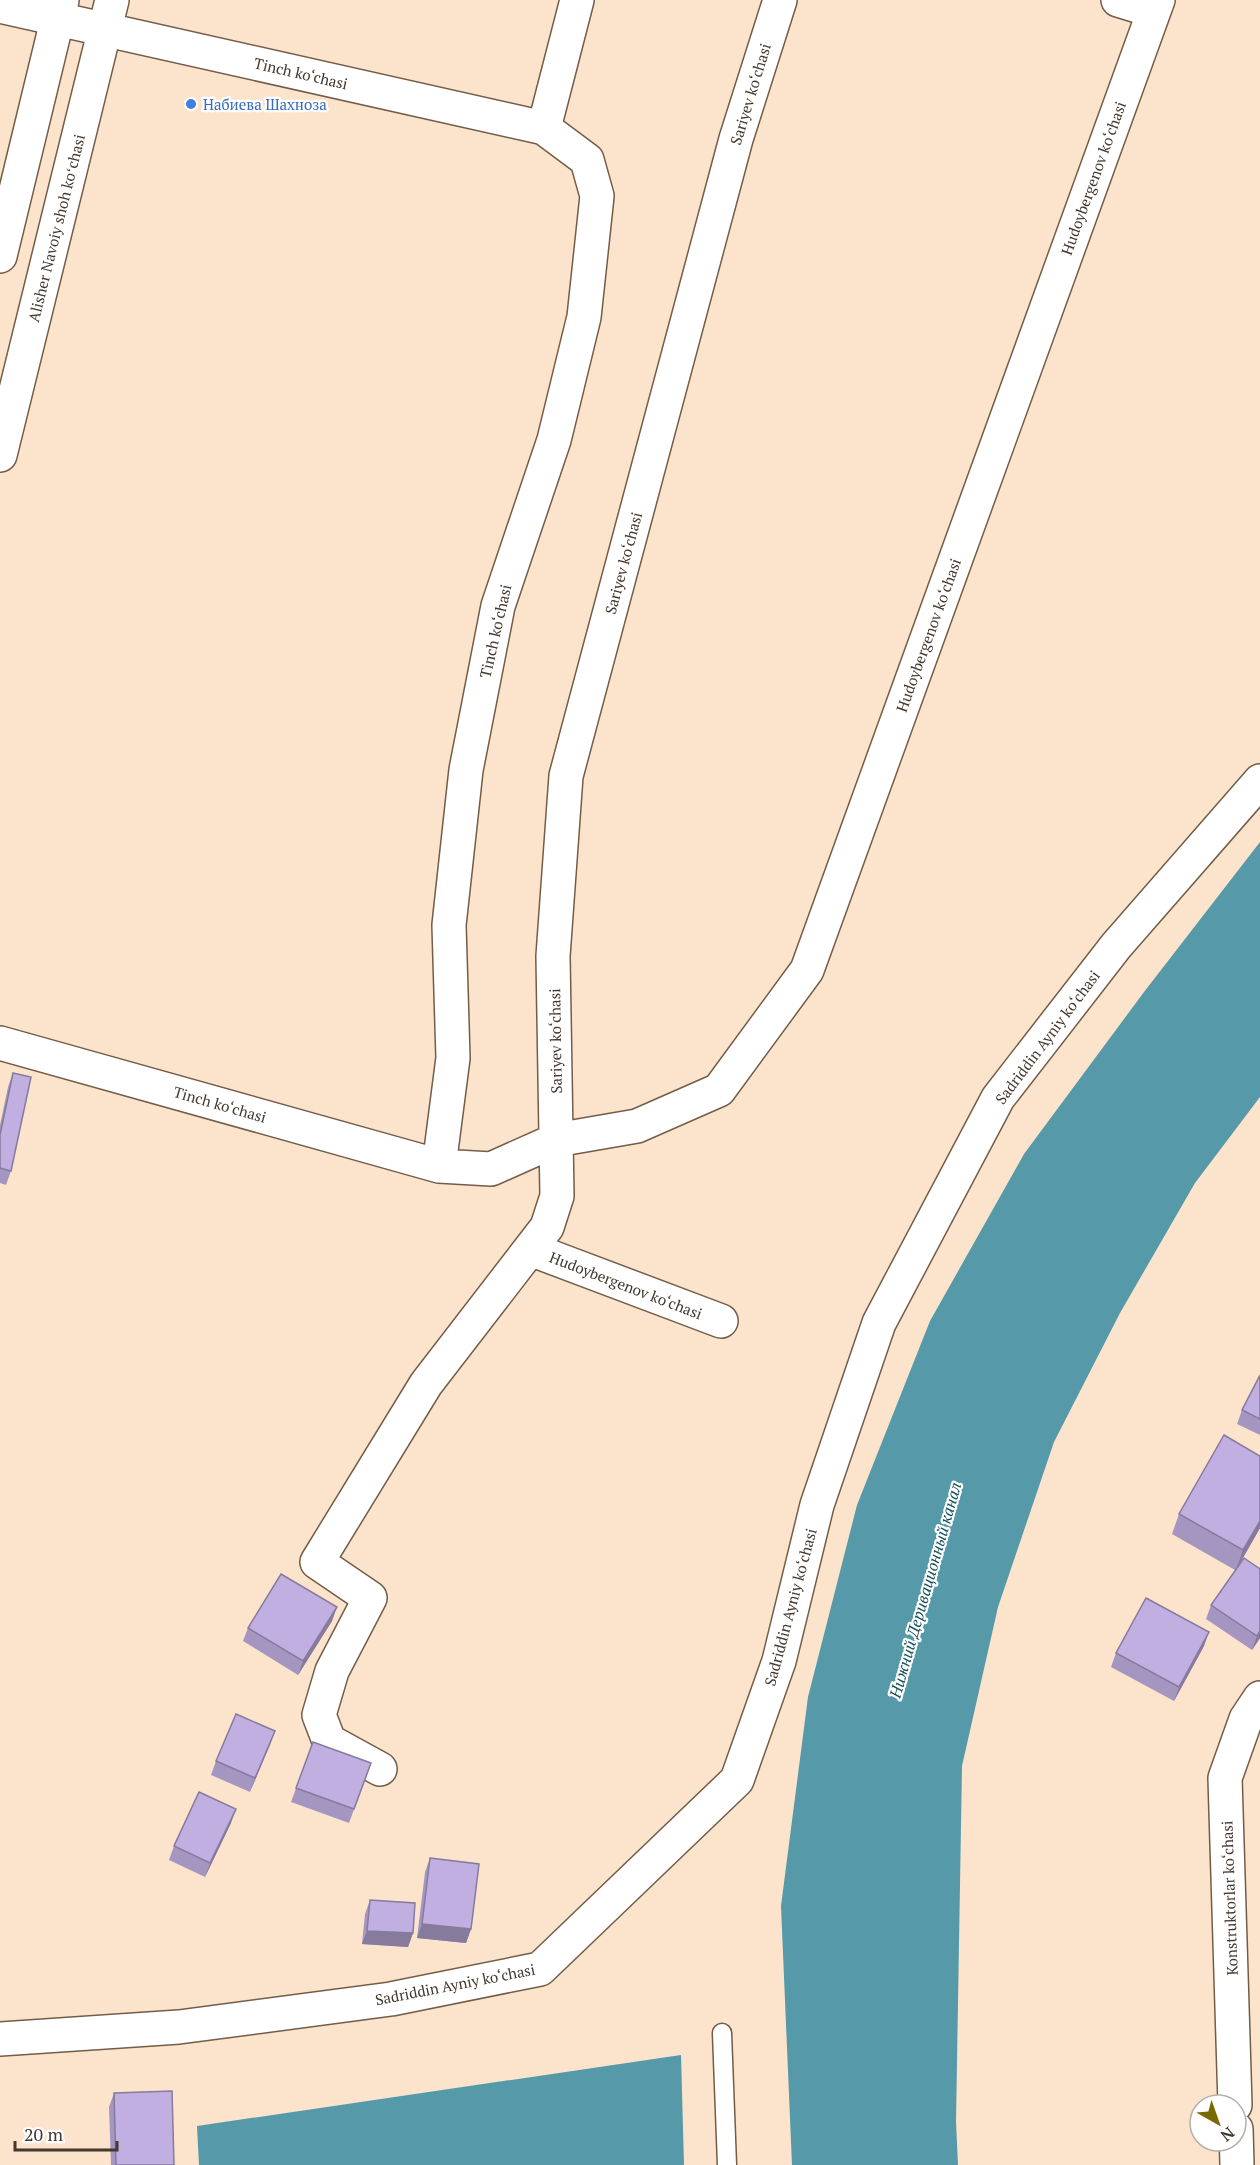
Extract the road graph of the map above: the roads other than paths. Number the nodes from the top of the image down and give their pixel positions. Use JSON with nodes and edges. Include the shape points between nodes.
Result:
{"nodes":[{"id":1,"x":577,"y":0,"type":"edge"},
{"id":2,"x":780,"y":0,"type":"edge"},
{"id":3,"x":1118,"y":0,"type":"edge"},
{"id":4,"x":0,"y":6,"type":"edge"},
{"id":5,"x":1156,"y":6,"type":"edge"},
{"id":6,"x":59,"y":9,"type":"edge"},
{"id":7,"x":108,"y":14,"type":"edge"},
{"id":8,"x":544,"y":128,"type":"junction"},
{"id":9,"x":0,"y":256,"type":"edge"},
{"id":10,"x":0,"y":456,"type":"edge"},
{"id":11,"x":1260,"y":782,"type":"edge"},
{"id":12,"x":0,"y":1043,"type":"edge"},
{"id":13,"x":556,"y":1140,"type":"junction"},
{"id":14,"x":439,"y":1166,"type":"junction"},
{"id":15,"x":531,"y":1249,"type":"junction"},
{"id":16,"x":721,"y":1321,"type":"dead end"},
{"id":17,"x":1260,"y":1698,"type":"edge"},
{"id":18,"x":380,"y":1769,"type":"dead end"},
{"id":19,"x":722,"y":2033,"type":"dead end"},
{"id":20,"x":0,"y":2039,"type":"edge"},
{"id":21,"x":1235,"y":2093,"type":"edge"},
{"id":22,"x":727,"y":2165,"type":"edge"}],
"edges":[{"from":1,"to":8,"type":"street"},
{"from":2,"to":13,"type":"street","name":"Sariyev ko‘chasi","via":[[733,151],[566,776],[553,957]]},
{"from":3,"to":5,"type":"street"},
{"from":4,"to":6,"type":"street","name":"Tinch ko‘chasi"},
{"from":5,"to":13,"type":"street","name":"Hudoybergenov ko‘chasi","via":[[807,970],[718,1090],[637,1126]]},
{"from":6,"to":7,"type":"street","name":"Tinch ko‘chasi"},
{"from":6,"to":9,"type":"street"},
{"from":7,"to":8,"type":"street","name":"Tinch ko‘chasi"},
{"from":7,"to":10,"type":"street","name":"Alisher Navoiy shoh koʻchasi"},
{"from":8,"to":14,"type":"street","name":"Tinch ko‘chasi","via":[[587,159],[597,196],[584,317],[554,440],[498,606],[466,771],[449,925],[453,1058]]},
{"from":11,"to":20,"type":"street","name":"Sadriddin Ayniy ko‘chasi","via":[[1116,946],[998,1098],[879,1323],[817,1505],[779,1661],[737,1780],[540,1969],[391,1999],[202,2024]]},
{"from":12,"to":14,"type":"street","name":"Tinch ko‘chasi"},
{"from":13,"to":14,"type":"street","name":"Tinch ko‘chasi","via":[[491,1169]]},
{"from":13,"to":15,"type":"street","name":"Sariyev ko‘chasi","via":[[557,1196],[548,1227]]},
{"from":15,"to":16,"type":"street","name":"Hudoybergenov ko‘chasi"},
{"from":15,"to":18,"type":"street","name":"Sariyev ko‘chasi","via":[[426,1384],[317,1562],[370,1598],[332,1671],[320,1715],[329,1741]]},
{"from":17,"to":21,"type":"street","name":"Konstruktorlar ko‘chasi","via":[[1246,1719],[1226,1778]]},
{"from":19,"to":22,"type":"lane"}]}
